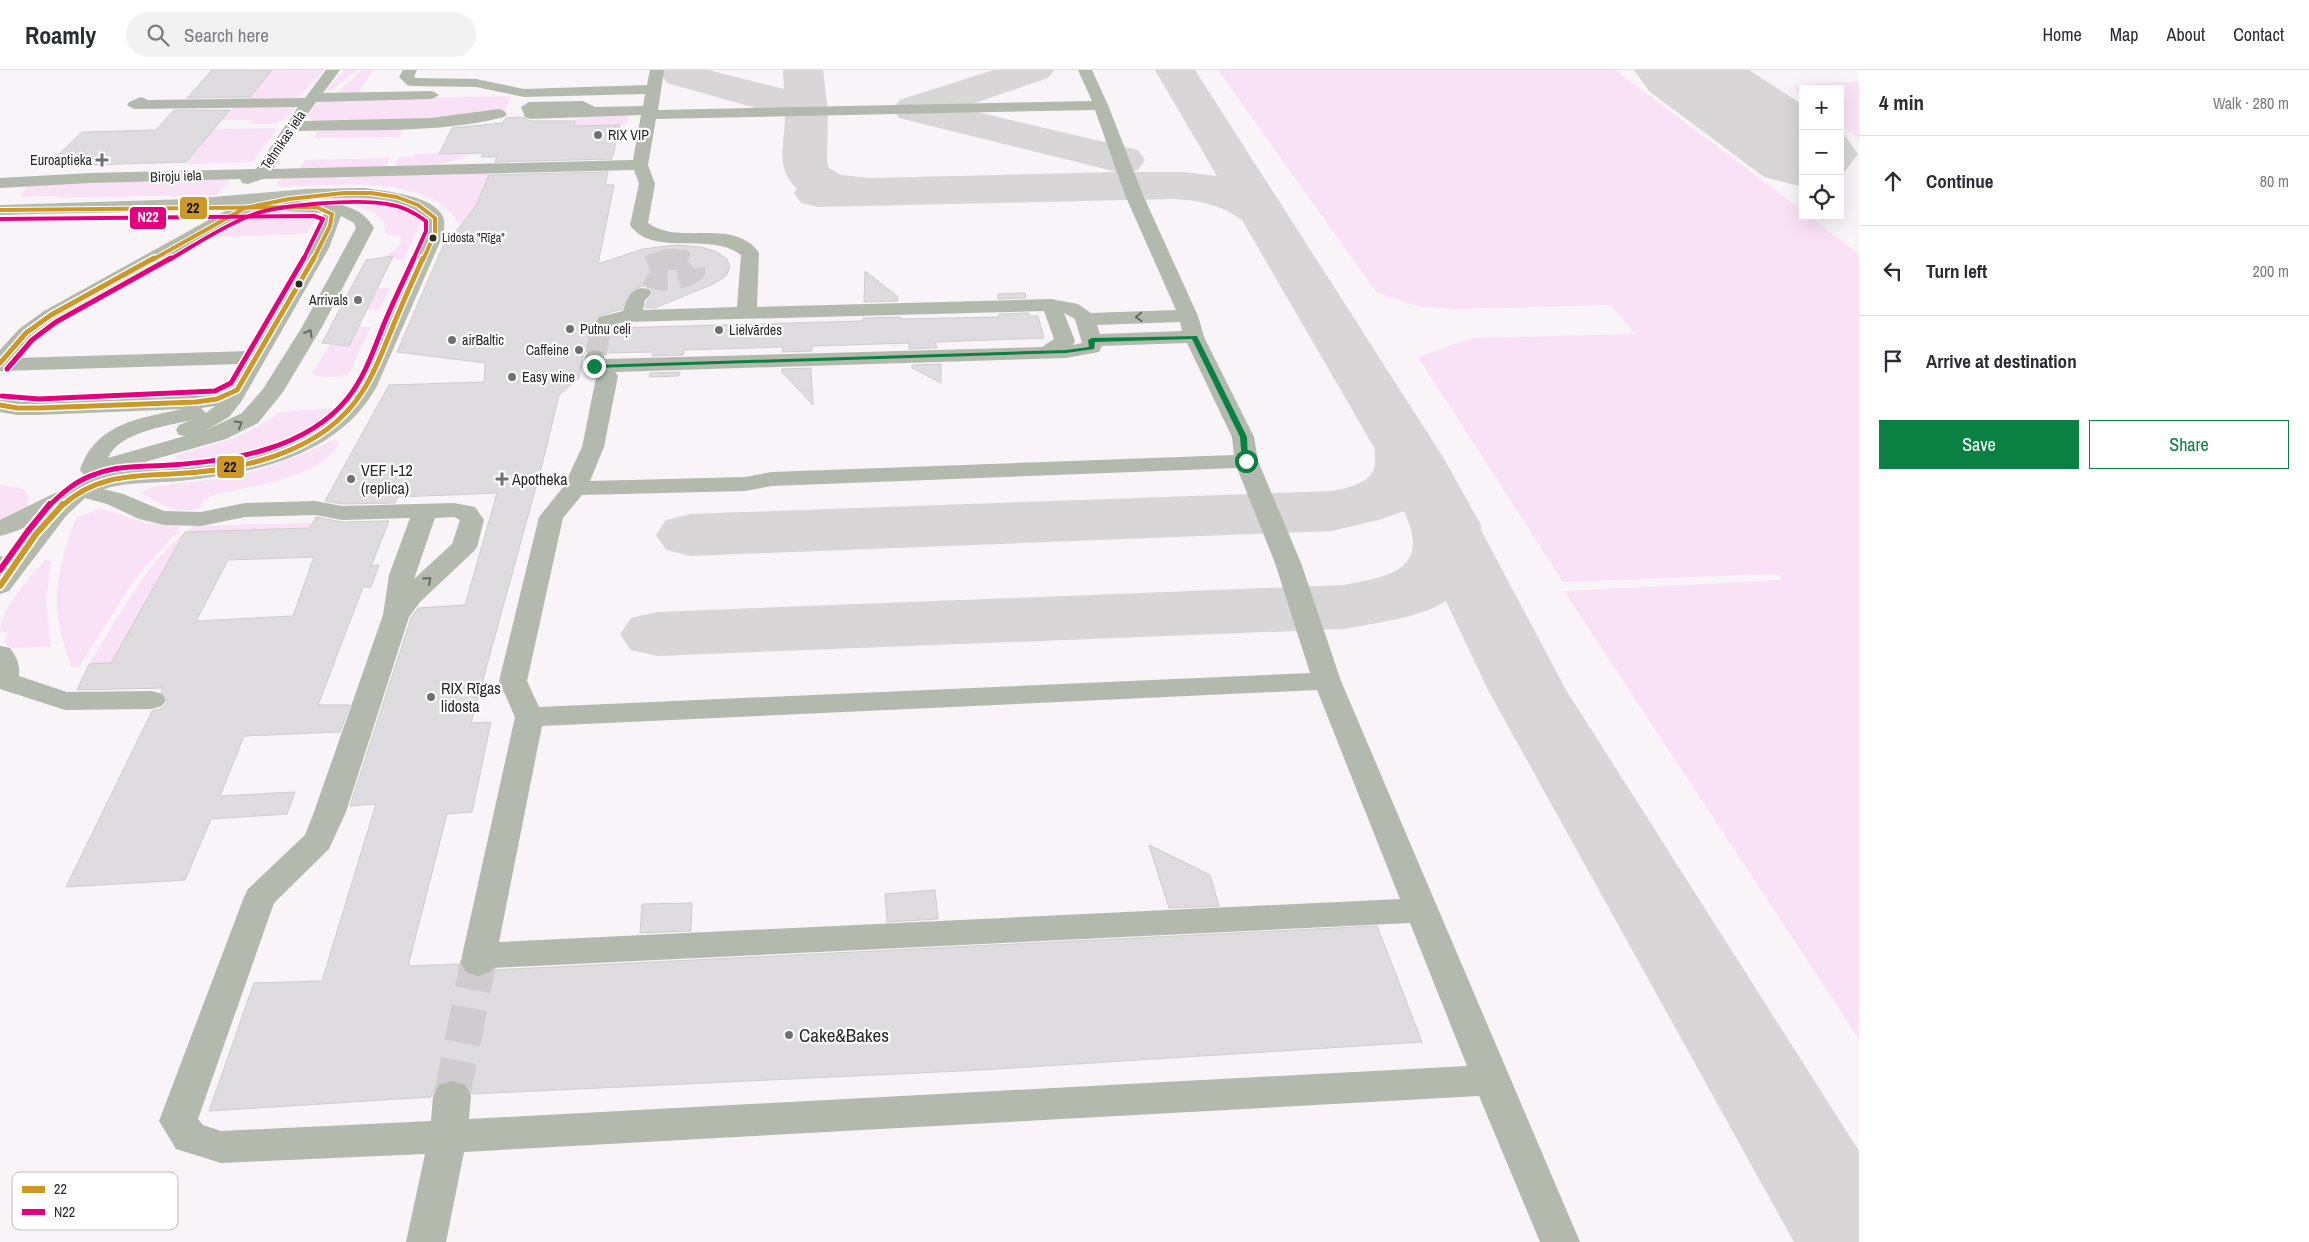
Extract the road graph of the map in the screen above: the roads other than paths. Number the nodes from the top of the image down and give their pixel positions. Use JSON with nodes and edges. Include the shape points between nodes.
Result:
{"nodes":[{"id":1,"x":333,"y":70,"type":"edge"},
{"id":2,"x":410,"y":70,"type":"edge"},
{"id":3,"x":498,"y":70,"type":"edge"},
{"id":4,"x":656,"y":70,"type":"edge"},
{"id":5,"x":1085,"y":70,"type":"edge"},
{"id":6,"x":432,"y":76,"type":"edge"},
{"id":7,"x":466,"y":76,"type":"edge"},
{"id":8,"x":490,"y":86,"type":"junction"},
{"id":9,"x":654,"y":88,"type":"junction"},
{"id":10,"x":446,"y":94,"type":"dead end"},
{"id":11,"x":310,"y":100,"type":"junction"},
{"id":12,"x":141,"y":101,"type":"dead end"},
{"id":13,"x":1101,"y":105,"type":"junction"},
{"id":14,"x":426,"y":112,"type":"dead end"},
{"id":15,"x":592,"y":112,"type":"dead end"},
{"id":16,"x":650,"y":113,"type":"junction"},
{"id":17,"x":499,"y":114,"type":"dead end"},
{"id":18,"x":294,"y":122,"type":"junction"},
{"id":19,"x":640,"y":165,"type":"junction"},
{"id":20,"x":261,"y":174,"type":"junction"},
{"id":21,"x":90,"y":178,"type":"junction"},
{"id":22,"x":0,"y":179,"type":"edge"},
{"id":23,"x":0,"y":183,"type":"edge"},
{"id":24,"x":276,"y":196,"type":"junction"},
{"id":25,"x":226,"y":202,"type":"junction"},
{"id":26,"x":321,"y":205,"type":"junction"},
{"id":27,"x":293,"y":207,"type":"joint"},
{"id":28,"x":246,"y":208,"type":"junction"},
{"id":29,"x":50,"y":209,"type":"junction"},
{"id":30,"x":0,"y":210,"type":"edge"},
{"id":31,"x":642,"y":293,"type":"dead end"},
{"id":32,"x":1051,"y":305,"type":"junction"},
{"id":33,"x":747,"y":312,"type":"junction"},
{"id":34,"x":632,"y":316,"type":"junction"},
{"id":35,"x":1087,"y":319,"type":"junction"},
{"id":36,"x":1191,"y":326,"type":"junction"},
{"id":37,"x":601,"y":328,"type":"dead end"},
{"id":38,"x":1092,"y":340,"type":"junction"},
{"id":39,"x":1049,"y":351,"type":"junction"},
{"id":40,"x":257,"y":356,"type":"junction"},
{"id":41,"x":0,"y":364,"type":"edge"},
{"id":42,"x":236,"y":393,"type":"junction"},
{"id":43,"x":0,"y":405,"type":"edge"},
{"id":44,"x":1246,"y":461,"type":"junction"},
{"id":45,"x":87,"y":480,"type":"junction"},
{"id":46,"x":575,"y":488,"type":"junction"},
{"id":47,"x":425,"y":511,"type":"junction"},
{"id":48,"x":0,"y":529,"type":"edge"},
{"id":49,"x":1,"y":577,"type":"edge"},
{"id":50,"x":396,"y":616,"type":"junction"},
{"id":51,"x":0,"y":654,"type":"edge"},
{"id":52,"x":1327,"y":681,"type":"junction"},
{"id":53,"x":152,"y":700,"type":"dead end"},
{"id":54,"x":529,"y":717,"type":"junction"},
{"id":55,"x":1421,"y":910,"type":"junction"},
{"id":56,"x":1491,"y":1080,"type":"junction"},
{"id":57,"x":452,"y":1096,"type":"tunnel mouth"},
{"id":58,"x":448,"y":1137,"type":"junction"},
{"id":59,"x":426,"y":1242,"type":"edge"},
{"id":60,"x":1560,"y":1242,"type":"edge"}],
"edges":[{"from":1,"to":11,"type":"street","name":"Tehnikas iela"},
{"from":2,"to":6,"type":"street","via":[[407,80]]},
{"from":3,"to":8,"type":"street"},
{"from":4,"to":9,"type":"street"},
{"from":5,"to":13,"type":"street"},
{"from":6,"to":7,"type":"street"},
{"from":7,"to":8,"type":"street"},
{"from":8,"to":9,"type":"street","via":[[524,93]]},
{"from":9,"to":16,"type":"street"},
{"from":10,"to":11,"type":"street"},
{"from":11,"to":12,"type":"street","via":[[134,106]]},
{"from":11,"to":18,"type":"street","name":"Tehnikas iela"},
{"from":13,"to":16,"type":"street"},
{"from":13,"to":36,"type":"street","via":[[1134,195]]},
{"from":14,"to":18,"type":"street","via":[[360,113]]},
{"from":15,"to":16,"type":"street"},
{"from":16,"to":19,"type":"street"},
{"from":17,"to":18,"type":"street","via":[[431,123]]},
{"from":18,"to":20,"type":"street","name":"Tehnikas iela"},
{"from":19,"to":20,"type":"street","name":"Biroju iela"},
{"from":19,"to":33,"type":"street","via":[[646,184],[639,225],[642,230],[657,235],[733,242],[750,253]]},
{"from":20,"to":21,"type":"street","name":"Biroju iela"},
{"from":20,"to":24,"type":"street","via":[[269,179],[266,190]]},
{"from":20,"to":25,"type":"street","name":"Tehnikas iela","via":[[248,179]]},
{"from":21,"to":22,"type":"street","name":"Biroju iela"},
{"from":21,"to":23,"type":"street","name":"Biroju iela"},
{"from":24,"to":25,"type":"main road"},
{"from":24,"to":26,"type":"main road"},
{"from":25,"to":29,"type":"main road"},
{"from":26,"to":27,"type":"street"},
{"from":26,"to":28,"type":"street"},
{"from":26,"to":40,"type":"street","via":[[322,220],[316,230],[326,236]]},
{"from":45,"to":26,"type":"street","one_way":true,"via":[[210,437],[250,418],[272,392],[312,327],[365,228],[364,222],[355,214]]},
{"from":26,"to":45,"type":"main road","via":[[364,193],[404,199],[429,210],[435,218],[436,233],[366,385],[346,414],[303,443],[273,456],[217,470],[125,477],[100,483]]},
{"from":27,"to":28,"type":"main road"},
{"from":28,"to":29,"type":"main road"},
{"from":28,"to":41,"type":"street","via":[[51,315],[26,333]]},
{"from":29,"to":30,"type":"main road"},
{"from":31,"to":34,"type":"street","via":[[636,298]]},
{"from":32,"to":33,"type":"street"},
{"from":32,"to":35,"type":"street","via":[[1074,308]]},
{"from":32,"to":39,"type":"street","via":[[1065,341]]},
{"from":33,"to":34,"type":"street"},
{"from":34,"to":37,"type":"street","via":[[606,321]]},
{"from":36,"to":35,"type":"street","one_way":true},
{"from":35,"to":38,"type":"street"},
{"from":36,"to":38,"type":"street"},
{"from":36,"to":44,"type":"street","via":[[1243,437]]},
{"from":38,"to":39,"type":"street","via":[[1092,348]]},
{"from":39,"to":46,"type":"street","via":[[595,360],[607,376],[593,447]]},
{"from":40,"to":41,"type":"street"},
{"from":40,"to":42,"type":"street"},
{"from":42,"to":43,"type":"street","via":[[196,402],[39,408]]},
{"from":42,"to":45,"type":"street","via":[[224,410],[206,423],[118,454]]},
{"from":44,"to":46,"type":"street","via":[[772,479],[745,484]]},
{"from":44,"to":52,"type":"street","via":[[1288,563]]},
{"from":45,"to":47,"type":"street","via":[[115,499],[164,518],[201,519],[245,510],[315,508],[342,513]]},
{"from":45,"to":48,"type":"main road"},
{"from":45,"to":49,"type":"street","via":[[57,510]]},
{"from":46,"to":54,"type":"street","via":[[551,517],[513,681]]},
{"from":47,"to":50,"type":"street","via":[[401,580]]},
{"from":50,"to":47,"type":"street","one_way":true,"via":[[411,596],[464,547],[472,520],[466,512]]},
{"from":50,"to":58,"type":"street","via":[[318,841],[260,897],[178,1121],[190,1138],[221,1147]]},
{"from":51,"to":53,"type":"street","via":[[6,664],[5,681],[65,702]]},
{"from":52,"to":54,"type":"street"},
{"from":52,"to":55,"type":"street"},
{"from":54,"to":55,"type":"street","via":[[479,960]]},
{"from":55,"to":56,"type":"street"},
{"from":56,"to":58,"type":"street"},
{"from":56,"to":60,"type":"street"},
{"from":57,"to":58,"type":"street"},
{"from":58,"to":59,"type":"street"}]}
